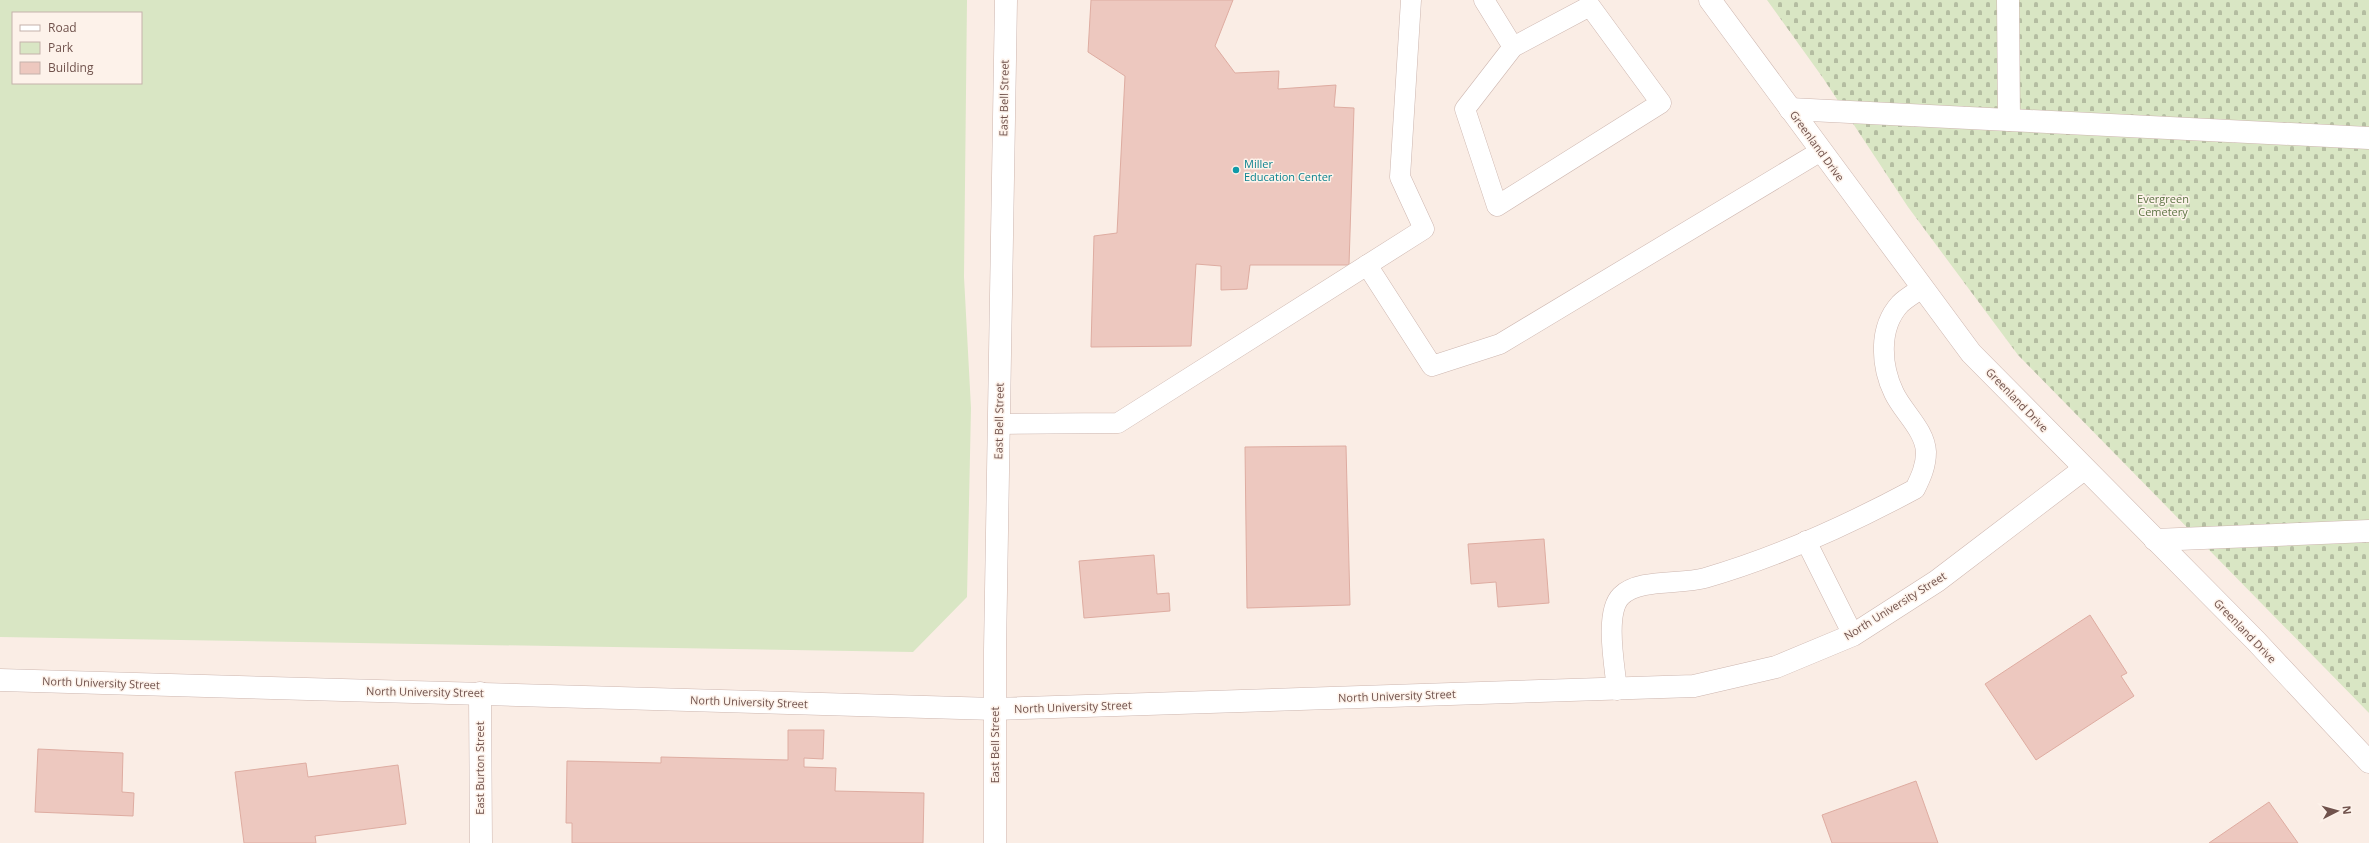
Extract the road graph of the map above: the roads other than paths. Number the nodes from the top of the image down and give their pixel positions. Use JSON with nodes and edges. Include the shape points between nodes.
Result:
{"nodes":[{"id":1,"x":1006,"y":0,"type":"edge"},
{"id":2,"x":1411,"y":0,"type":"edge"},
{"id":3,"x":1484,"y":0,"type":"edge"},
{"id":4,"x":1710,"y":0,"type":"edge"},
{"id":5,"x":2008,"y":0,"type":"edge"},
{"id":6,"x":1513,"y":47,"type":"junction"},
{"id":7,"x":1790,"y":109,"type":"junction"},
{"id":8,"x":2009,"y":120,"type":"junction"},
{"id":9,"x":2369,"y":138,"type":"edge"},
{"id":10,"x":1821,"y":151,"type":"junction"},
{"id":11,"x":1367,"y":265,"type":"junction"},
{"id":12,"x":1922,"y":288,"type":"junction"},
{"id":13,"x":999,"y":424,"type":"junction"},
{"id":14,"x":2084,"y":469,"type":"junction"},
{"id":15,"x":2369,"y":531,"type":"edge"},
{"id":16,"x":2155,"y":540,"type":"junction"},
{"id":17,"x":1806,"y":541,"type":"junction"},
{"id":18,"x":1853,"y":635,"type":"junction"},
{"id":19,"x":0,"y":680,"type":"edge"},
{"id":20,"x":1617,"y":690,"type":"junction"},
{"id":21,"x":480,"y":693,"type":"junction"},
{"id":22,"x":995,"y":709,"type":"junction"},
{"id":23,"x":2369,"y":762,"type":"edge"},
{"id":24,"x":481,"y":843,"type":"edge"},
{"id":25,"x":995,"y":843,"type":"edge"}],
"edges":[{"from":1,"to":13,"type":"street","name":"East Bell Street"},
{"from":2,"to":11,"type":"lane","via":[[1400,177],[1424,228]]},
{"from":3,"to":6,"type":"lane"},
{"from":4,"to":7,"type":"street","name":"Greenland Drive"},
{"from":5,"to":8,"type":"street"},
{"from":6,"to":6,"type":"lane","via":[[1465,109],[1497,206],[1661,103],[1590,6]]},
{"from":7,"to":8,"type":"street"},
{"from":7,"to":10,"type":"street","name":"Greenland Drive"},
{"from":8,"to":9,"type":"street"},
{"from":10,"to":11,"type":"lane","via":[[1500,344],[1432,366]]},
{"from":10,"to":12,"type":"street","name":"Greenland Drive"},
{"from":11,"to":13,"type":"lane","via":[[1118,423]]},
{"from":12,"to":14,"type":"street","name":"Greenland Drive","via":[[1971,353]]},
{"from":12,"to":17,"type":"lane","via":[[1900,304],[1887,327],[1882,358],[1894,394],[1917,429],[1926,451],[1923,472],[1915,489]]},
{"from":13,"to":22,"type":"street","name":"East Bell Street"},
{"from":14,"to":16,"type":"street","name":"Greenland Drive"},
{"from":14,"to":18,"type":"street","name":"North University Street","via":[[1938,582]]},
{"from":15,"to":16,"type":"street"},
{"from":16,"to":23,"type":"street","name":"Greenland Drive","via":[[2256,641]]},
{"from":17,"to":18,"type":"lane"},
{"from":17,"to":20,"type":"lane","via":[[1778,554],[1704,579],[1635,587],[1621,595],[1614,605],[1612,624]]},
{"from":18,"to":20,"type":"street","name":"North University Street","via":[[1776,667],[1739,676],[1694,686]]},
{"from":19,"to":21,"type":"street","name":"North University Street"},
{"from":20,"to":22,"type":"street","name":"North University Street"},
{"from":21,"to":22,"type":"street","name":"North University Street"},
{"from":21,"to":24,"type":"street","name":"East Burton Street"},
{"from":22,"to":25,"type":"street","name":"East Bell Street"}]}
